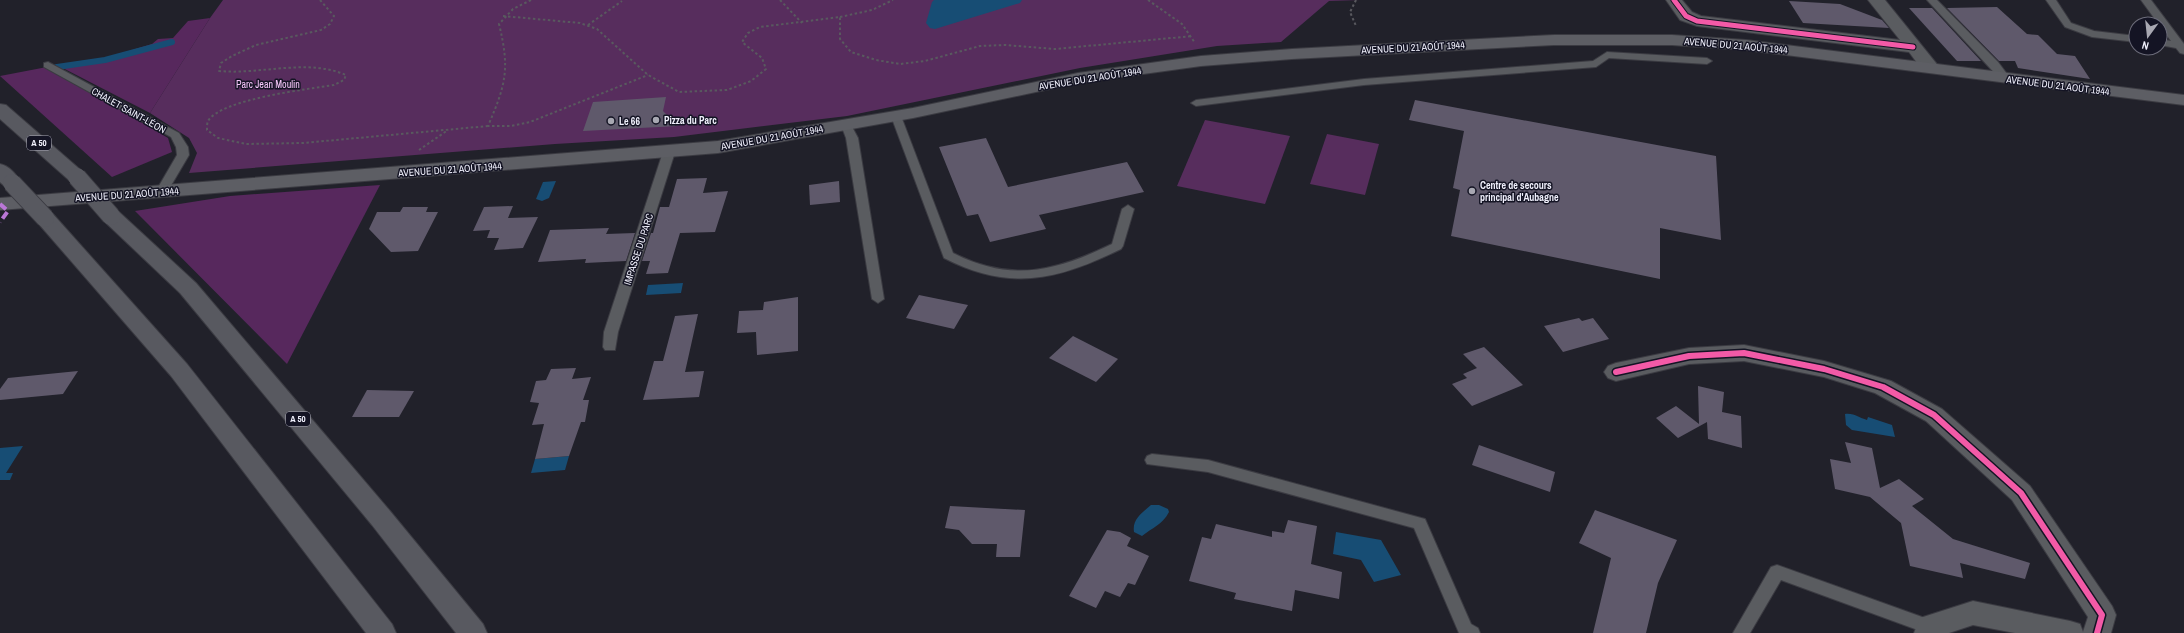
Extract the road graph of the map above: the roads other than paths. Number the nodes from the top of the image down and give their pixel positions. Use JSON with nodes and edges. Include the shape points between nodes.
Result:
{"nodes":[{"id":1,"x":1674,"y":0,"type":"edge"},
{"id":2,"x":1876,"y":0,"type":"edge"},
{"id":3,"x":1932,"y":0,"type":"edge"},
{"id":4,"x":2051,"y":0,"type":"edge"},
{"id":5,"x":2146,"y":0,"type":"edge"},
{"id":6,"x":1697,"y":21,"type":"junction"},
{"id":7,"x":2128,"y":38,"type":"edge"},
{"id":8,"x":1707,"y":43,"type":"junction"},
{"id":9,"x":2168,"y":44,"type":"edge"},
{"id":10,"x":1913,"y":47,"type":"junction"},
{"id":11,"x":2182,"y":48,"type":"edge"},
{"id":12,"x":1707,"y":61,"type":"dead end"},
{"id":13,"x":48,"y":65,"type":"dead end"},
{"id":14,"x":1931,"y":68,"type":"junction"},
{"id":15,"x":2005,"y":78,"type":"junction"},
{"id":16,"x":2184,"y":100,"type":"edge"},
{"id":17,"x":1196,"y":103,"type":"dead end"},
{"id":18,"x":0,"y":109,"type":"edge"},
{"id":19,"x":896,"y":116,"type":"junction"},
{"id":20,"x":846,"y":124,"type":"junction"},
{"id":21,"x":669,"y":152,"type":"junction"},
{"id":22,"x":6,"y":176,"type":"edge"},
{"id":23,"x":162,"y":191,"type":"junction"},
{"id":24,"x":0,"y":204,"type":"edge"},
{"id":25,"x":1128,"y":209,"type":"dead end"},
{"id":26,"x":878,"y":299,"type":"dead end"},
{"id":27,"x":610,"y":348,"type":"dead end"},
{"id":28,"x":1616,"y":372,"type":"dead end"},
{"id":29,"x":1152,"y":460,"type":"dead end"},
{"id":30,"x":1929,"y":630,"type":"edge"},
{"id":31,"x":382,"y":633,"type":"edge"},
{"id":32,"x":473,"y":633,"type":"edge"},
{"id":33,"x":1472,"y":633,"type":"edge"},
{"id":34,"x":1741,"y":633,"type":"edge"},
{"id":35,"x":2070,"y":633,"type":"edge"},
{"id":36,"x":2097,"y":633,"type":"edge"}],
"edges":[{"from":1,"to":6,"type":"street","via":[[1686,16]]},
{"from":2,"to":10,"type":"street"},
{"from":3,"to":15,"type":"lane"},
{"from":4,"to":7,"type":"lane","via":[[2068,25],[2092,34]]},
{"from":5,"to":11,"type":"lane"},
{"from":6,"to":8,"type":"street","via":[[1706,30]]},
{"from":6,"to":10,"type":"street"},
{"from":8,"to":14,"type":"main road","name":"AVENUE DU 21 AOÛT 1944","via":[[1798,51]]},
{"from":8,"to":19,"type":"main road","name":"AVENUE DU 21 AOÛT 1944","via":[[1672,40],[1554,40],[1201,61],[1078,78]]},
{"from":9,"to":11,"type":"lane"},
{"from":10,"to":14,"type":"street"},
{"from":12,"to":17,"type":"lane","via":[[1606,56],[1596,64],[1364,82]]},
{"from":13,"to":23,"type":"lane","name":"CHALET SAINT-LÉON","via":[[175,135],[182,147],[183,155]]},
{"from":14,"to":15,"type":"main road","name":"AVENUE DU 21 AOÛT 1944"},
{"from":15,"to":16,"type":"main road","name":"AVENUE DU 21 AOÛT 1944"},
{"from":18,"to":32,"type":"highway","number":"A 50","bridge":true,"via":[[77,177],[111,216],[188,288],[381,518]]},
{"from":19,"to":20,"type":"main road","name":"AVENUE DU 21 AOÛT 1944"},
{"from":19,"to":25,"type":"lane","via":[[948,255],[962,264],[992,271],[1043,274],[1088,260],[1117,246]]},
{"from":20,"to":21,"type":"main road","name":"AVENUE DU 21 AOÛT 1944","via":[[718,147]]},
{"from":20,"to":26,"type":"lane","via":[[852,138]]},
{"from":21,"to":23,"type":"main road","name":"AVENUE DU 21 AOÛT 1944"},
{"from":21,"to":27,"type":"lane","name":"IMPASSE DU PARC","via":[[611,332]]},
{"from":22,"to":31,"type":"highway","bridge":true,"via":[[179,370]]},
{"from":23,"to":24,"type":"main road","name":"AVENUE DU 21 AOÛT 1944"},
{"from":28,"to":36,"type":"street","via":[[1689,356],[1744,353],[1824,369],[1883,387],[1934,415],[2022,493],[2102,615]]},
{"from":29,"to":33,"type":"lane","via":[[1208,466],[1420,522],[1465,629]]},
{"from":30,"to":34,"type":"lane","via":[[1777,572]]},
{"from":30,"to":35,"type":"street","via":[[1973,613]]}]}
